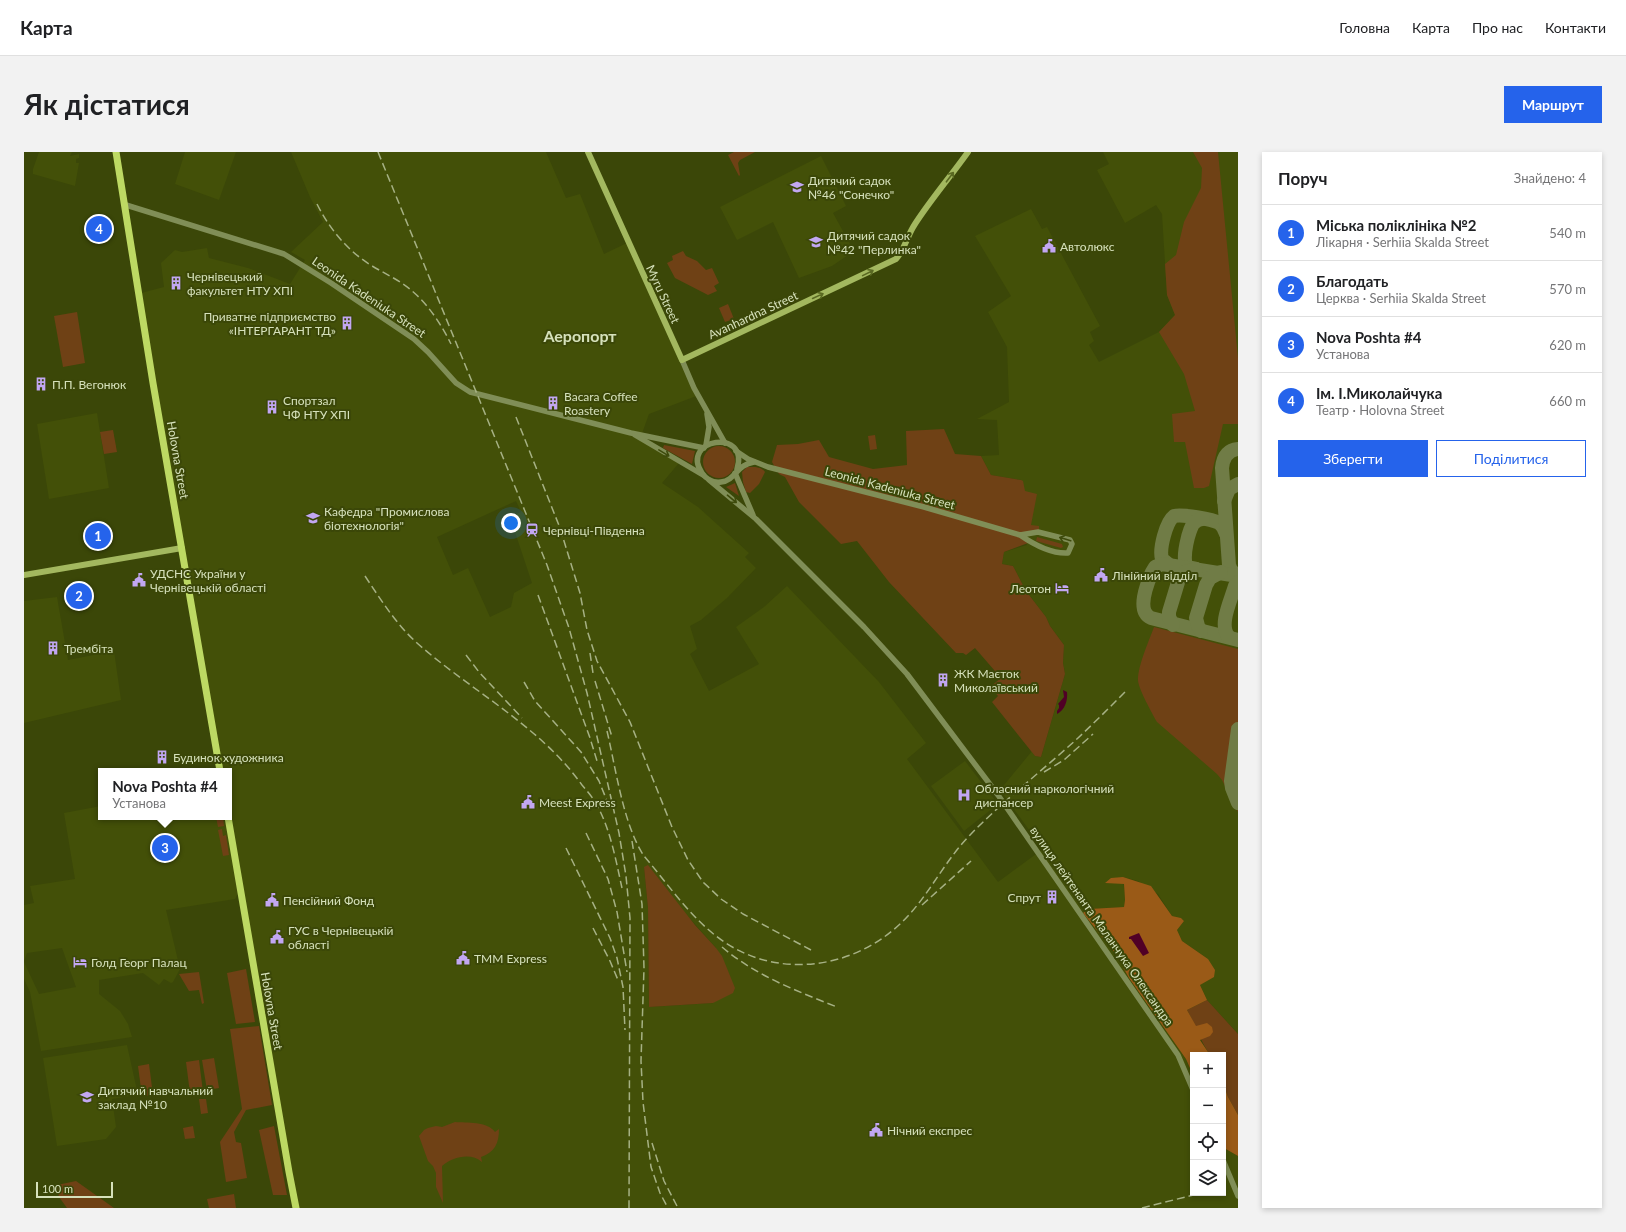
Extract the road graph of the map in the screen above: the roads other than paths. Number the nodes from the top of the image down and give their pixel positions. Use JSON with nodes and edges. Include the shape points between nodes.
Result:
{"nodes":[{"id":1,"x":116,"y":152,"type":"edge"},
{"id":2,"x":588,"y":152,"type":"edge"},
{"id":3,"x":968,"y":152,"type":"edge"},
{"id":4,"x":126,"y":206,"type":"junction"},
{"id":5,"x":682,"y":360,"type":"junction"},
{"id":6,"x":706,"y":410,"type":"junction"},
{"id":7,"x":631,"y":433,"type":"junction"},
{"id":8,"x":725,"y":442,"type":"junction"},
{"id":9,"x":705,"y":447,"type":"junction"},
{"id":10,"x":736,"y":451,"type":"junction"},
{"id":11,"x":754,"y":462,"type":"junction"},
{"id":12,"x":736,"y":471,"type":"junction"},
{"id":13,"x":703,"y":475,"type":"junction"},
{"id":14,"x":709,"y":480,"type":"junction"},
{"id":15,"x":756,"y":519,"type":"junction"},
{"id":16,"x":1020,"y":535,"type":"junction"},
{"id":17,"x":182,"y":548,"type":"junction"},
{"id":18,"x":24,"y":575,"type":"edge"},
{"id":19,"x":219,"y":768,"type":"edge"},
{"id":20,"x":229,"y":820,"type":"edge"},
{"id":21,"x":1192,"y":1088,"type":"edge"},
{"id":22,"x":1226,"y":1167,"type":"edge"},
{"id":23,"x":1238,"y":1196,"type":"edge"},
{"id":24,"x":296,"y":1208,"type":"edge"}],
"edges":[{"from":1,"to":4,"type":"main road","name":"Holovna Street"},
{"from":2,"to":5,"type":"main road","name":"Myru Street"},
{"from":5,"to":3,"type":"main road","name":"Avanhardna Street","one_way":true,"via":[[896,259],[903,251],[916,222]]},
{"from":4,"to":7,"type":"street","name":"Leonida Kadeniuka Street","via":[[284,254],[331,282],[414,340],[456,383],[470,392]]},
{"from":4,"to":17,"type":"main road","name":"Holovna Street"},
{"from":5,"to":6,"type":"street","name":"Myru Street"},
{"from":6,"to":8,"type":"street","name":"Myru Street"},
{"from":6,"to":9,"type":"street","via":[[710,426]]},
{"from":7,"to":9,"type":"street","name":"Leonida Kadeniuka Street"},
{"from":7,"to":13,"type":"street","one_way":true},
{"from":8,"to":9,"type":"street","via":[[715,442]]},
{"from":8,"to":10,"type":"street"},
{"from":9,"to":13,"type":"street","via":[[699,455],[698,462]]},
{"from":10,"to":11,"type":"street","name":"Leonida Kadeniuka Street"},
{"from":10,"to":12,"type":"street","via":[[739,462]]},
{"from":11,"to":12,"type":"street","via":[[743,465]]},
{"from":11,"to":16,"type":"street","name":"Leonida Kadeniuka Street"},
{"from":12,"to":14,"type":"street","via":[[729,479],[721,482]]},
{"from":12,"to":15,"type":"street","via":[[743,495]]},
{"from":13,"to":14,"type":"street"},
{"from":14,"to":15,"type":"street","name":"вулиця лейтенанта Маланчука Олександра","one_way":true},
{"from":15,"to":21,"type":"street","name":"вулиця лейтенанта Маланчука Олександра","via":[[908,674],[998,795],[1178,1055]]},
{"from":16,"to":16,"type":"street","one_way":true,"via":[[1033,544],[1066,554],[1070,552],[1070,540],[1038,532]]},
{"from":17,"to":18,"type":"main road"},
{"from":17,"to":19,"type":"main road","name":"Holovna Street"},
{"from":20,"to":24,"type":"main road","name":"Holovna Street"},
{"from":22,"to":23,"type":"street"}]}
